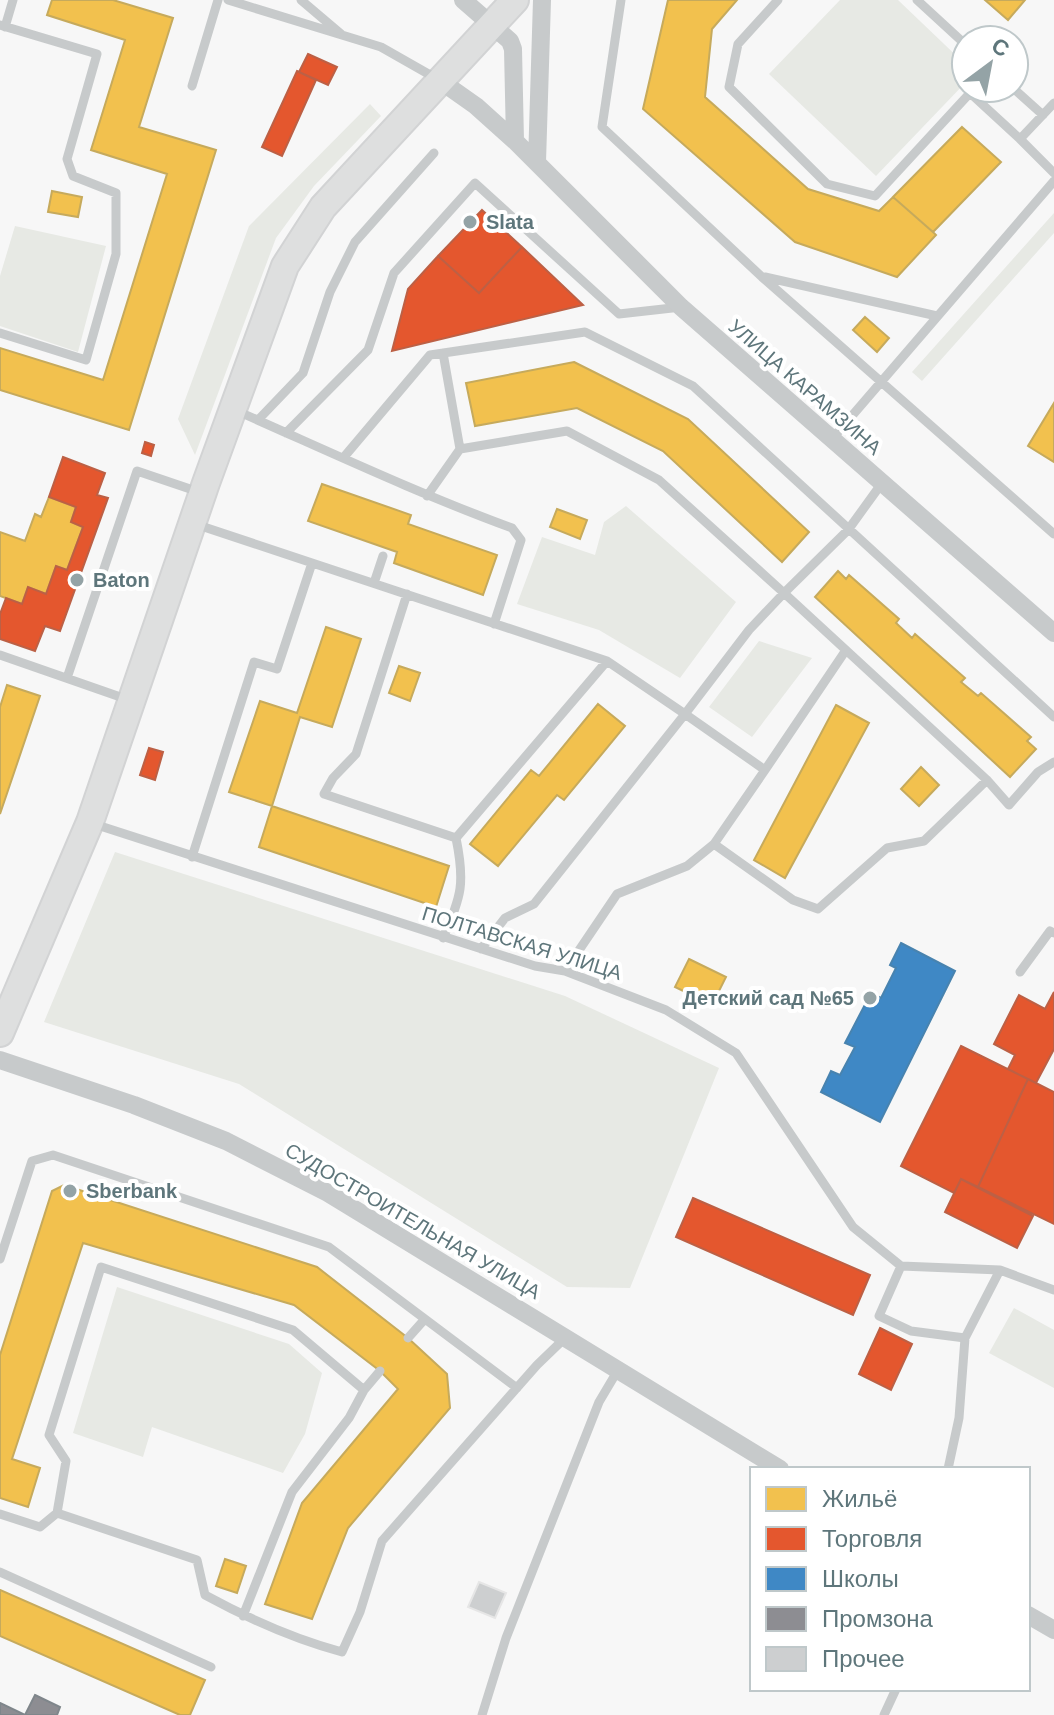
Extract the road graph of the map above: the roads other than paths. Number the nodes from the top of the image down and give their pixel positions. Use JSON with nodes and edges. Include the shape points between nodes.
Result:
{"nodes":[{"id":1,"x":13,"y":0,"type":"edge"},
{"id":2,"x":218,"y":0,"type":"edge"},
{"id":3,"x":228,"y":0,"type":"edge"},
{"id":4,"x":301,"y":0,"type":"edge"},
{"id":5,"x":463,"y":0,"type":"edge"},
{"id":6,"x":515,"y":0,"type":"edge"},
{"id":7,"x":542,"y":0,"type":"edge"},
{"id":8,"x":621,"y":0,"type":"edge"},
{"id":9,"x":778,"y":0,"type":"edge"},
{"id":10,"x":917,"y":0,"type":"edge"},
{"id":11,"x":493,"y":25,"type":"junction"},
{"id":12,"x":2,"y":26,"type":"edge"},
{"id":13,"x":950,"y":30,"type":"edge"},
{"id":14,"x":344,"y":37,"type":"junction"},
{"id":15,"x":442,"y":82,"type":"junction"},
{"id":16,"x":192,"y":86,"type":"dead end"},
{"id":17,"x":1030,"y":103,"type":"edge"},
{"id":18,"x":1054,"y":103,"type":"edge"},
{"id":19,"x":1043,"y":115,"type":"junction"},
{"id":20,"x":1020,"y":139,"type":"junction"},
{"id":21,"x":515,"y":141,"type":"junction"},
{"id":22,"x":434,"y":153,"type":"dead end"},
{"id":23,"x":537,"y":162,"type":"junction"},
{"id":24,"x":1054,"y":173,"type":"edge"},
{"id":25,"x":1054,"y":181,"type":"edge"},
{"id":26,"x":762,"y":277,"type":"junction"},
{"id":27,"x":681,"y":307,"type":"junction"},
{"id":28,"x":937,"y":316,"type":"junction"},
{"id":29,"x":0,"y":333,"type":"edge"},
{"id":30,"x":443,"y":353,"type":"junction"},
{"id":31,"x":880,"y":383,"type":"junction"},
{"id":32,"x":234,"y":410,"type":"junction"},
{"id":33,"x":258,"y":420,"type":"junction"},
{"id":34,"x":286,"y":433,"type":"junction"},
{"id":35,"x":832,"y":439,"type":"junction"},
{"id":36,"x":460,"y":449,"type":"junction"},
{"id":37,"x":344,"y":457,"type":"junction"},
{"id":38,"x":882,"y":483,"type":"junction"},
{"id":39,"x":203,"y":493,"type":"junction"},
{"id":40,"x":427,"y":496,"type":"junction"},
{"id":41,"x":192,"y":523,"type":"junction"},
{"id":42,"x":848,"y":530,"type":"junction"},
{"id":43,"x":1054,"y":534,"type":"edge"},
{"id":44,"x":383,"y":556,"type":"dead end"},
{"id":45,"x":312,"y":563,"type":"junction"},
{"id":46,"x":374,"y":583,"type":"junction"},
{"id":47,"x":784,"y":593,"type":"junction"},
{"id":48,"x":407,"y":594,"type":"junction"},
{"id":49,"x":494,"y":624,"type":"junction"},
{"id":50,"x":1054,"y":633,"type":"edge"},
{"id":51,"x":846,"y":650,"type":"junction"},
{"id":52,"x":0,"y":655,"type":"edge"},
{"id":53,"x":607,"y":661,"type":"junction"},
{"id":54,"x":67,"y":678,"type":"junction"},
{"id":55,"x":133,"y":701,"type":"junction"},
{"id":56,"x":685,"y":714,"type":"junction"},
{"id":57,"x":1054,"y":717,"type":"edge"},
{"id":58,"x":1054,"y":762,"type":"edge"},
{"id":59,"x":765,"y":770,"type":"junction"},
{"id":60,"x":987,"y":780,"type":"junction"},
{"id":61,"x":90,"y":822,"type":"junction"},
{"id":62,"x":456,"y":838,"type":"junction"},
{"id":63,"x":714,"y":844,"type":"junction"},
{"id":64,"x":192,"y":857,"type":"junction"},
{"id":65,"x":1054,"y":933,"type":"edge"},
{"id":66,"x":443,"y":938,"type":"junction"},
{"id":67,"x":481,"y":949,"type":"junction"},
{"id":68,"x":565,"y":971,"type":"junction"},
{"id":69,"x":1020,"y":972,"type":"dead end"},
{"id":70,"x":0,"y":1033,"type":"edge"},
{"id":71,"x":0,"y":1060,"type":"edge"},
{"id":72,"x":0,"y":1259,"type":"edge"},
{"id":73,"x":901,"y":1266,"type":"junction"},
{"id":74,"x":1000,"y":1270,"type":"junction"},
{"id":75,"x":1054,"y":1290,"type":"edge"},
{"id":76,"x":424,"y":1320,"type":"junction"},
{"id":77,"x":566,"y":1337,"type":"junction"},
{"id":78,"x":408,"y":1338,"type":"dead end"},
{"id":79,"x":965,"y":1338,"type":"junction"},
{"id":80,"x":618,"y":1370,"type":"junction"},
{"id":81,"x":380,"y":1371,"type":"dead end"},
{"id":82,"x":517,"y":1388,"type":"junction"},
{"id":83,"x":364,"y":1390,"type":"junction"},
{"id":84,"x":777,"y":1467,"type":"edge"},
{"id":85,"x":948,"y":1467,"type":"edge"},
{"id":86,"x":57,"y":1513,"type":"junction"},
{"id":87,"x":0,"y":1514,"type":"edge"},
{"id":88,"x":0,"y":1572,"type":"edge"},
{"id":89,"x":243,"y":1616,"type":"junction"},
{"id":90,"x":1030,"y":1616,"type":"edge"},
{"id":91,"x":1054,"y":1630,"type":"edge"},
{"id":92,"x":211,"y":1667,"type":"dead end"},
{"id":93,"x":895,"y":1691,"type":"edge"},
{"id":94,"x":482,"y":1715,"type":"edge"},
{"id":95,"x":884,"y":1715,"type":"edge"}],
"edges":[{"from":1,"to":12,"type":"lane"},
{"from":2,"to":16,"type":"lane"},
{"from":3,"to":14,"type":"lane"},
{"from":4,"to":14,"type":"lane"},
{"from":5,"to":11,"type":"street"},
{"from":6,"to":11,"type":"main road"},
{"from":7,"to":23,"type":"street"},
{"from":8,"to":26,"type":"lane","via":[[602,127]]},
{"from":9,"to":20,"type":"lane","via":[[738,44],[729,87],[827,184],[875,196],[970,93]]},
{"from":10,"to":13,"type":"lane"},
{"from":11,"to":15,"type":"main road"},
{"from":11,"to":21,"type":"street","via":[[513,49]]},
{"from":12,"to":29,"type":"lane","via":[[97,54],[67,159],[73,176],[116,193],[116,254],[86,360]]},
{"from":14,"to":15,"type":"lane","via":[[381,47]]},
{"from":15,"to":21,"type":"street","name":"УЛИЦА КАРАМЗИНА"},
{"from":15,"to":32,"type":"main road","via":[[323,207],[285,266]]},
{"from":17,"to":19,"type":"lane"},
{"from":18,"to":19,"type":"lane"},
{"from":19,"to":20,"type":"lane"},
{"from":20,"to":24,"type":"lane"},
{"from":21,"to":23,"type":"street","name":"УЛИЦА КАРАМЗИНА"},
{"from":22,"to":33,"type":"lane","via":[[355,242],[330,292],[303,373]]},
{"from":23,"to":27,"type":"street","name":"УЛИЦА КАРАМЗИНА"},
{"from":25,"to":28,"type":"lane"},
{"from":26,"to":28,"type":"lane"},
{"from":26,"to":31,"type":"lane"},
{"from":27,"to":34,"type":"lane","via":[[619,314],[475,183],[394,273],[368,350]]},
{"from":27,"to":35,"type":"street","name":"УЛИЦА КАРАМЗИНА"},
{"from":28,"to":31,"type":"lane"},
{"from":30,"to":36,"type":"lane"},
{"from":30,"to":37,"type":"lane","via":[[430,355]]},
{"from":30,"to":42,"type":"lane","via":[[585,332],[693,386]]},
{"from":31,"to":35,"type":"lane"},
{"from":31,"to":43,"type":"lane"},
{"from":32,"to":33,"type":"lane"},
{"from":32,"to":39,"type":"main road"},
{"from":33,"to":34,"type":"lane"},
{"from":34,"to":37,"type":"lane"},
{"from":35,"to":38,"type":"street","name":"УЛИЦА КАРАМЗИНА"},
{"from":36,"to":40,"type":"lane"},
{"from":36,"to":47,"type":"lane","via":[[567,431],[659,480]]},
{"from":37,"to":40,"type":"lane"},
{"from":38,"to":42,"type":"lane"},
{"from":38,"to":50,"type":"street","name":"УЛИЦА КАРАМЗИНА"},
{"from":39,"to":41,"type":"main road"},
{"from":39,"to":54,"type":"lane","via":[[137,471]]},
{"from":40,"to":49,"type":"lane","via":[[512,528],[521,540]]},
{"from":41,"to":45,"type":"lane"},
{"from":41,"to":55,"type":"main road"},
{"from":42,"to":47,"type":"lane"},
{"from":42,"to":57,"type":"lane"},
{"from":44,"to":46,"type":"lane"},
{"from":45,"to":46,"type":"lane"},
{"from":45,"to":64,"type":"lane","via":[[277,669],[254,662]]},
{"from":46,"to":48,"type":"lane"},
{"from":47,"to":51,"type":"lane"},
{"from":47,"to":56,"type":"lane"},
{"from":48,"to":49,"type":"lane"},
{"from":48,"to":62,"type":"lane","via":[[356,754],[324,794]]},
{"from":49,"to":53,"type":"lane"},
{"from":51,"to":59,"type":"lane"},
{"from":51,"to":60,"type":"lane"},
{"from":52,"to":54,"type":"lane"},
{"from":53,"to":56,"type":"lane"},
{"from":53,"to":62,"type":"lane"},
{"from":54,"to":55,"type":"lane"},
{"from":55,"to":61,"type":"main road"},
{"from":56,"to":59,"type":"lane"},
{"from":56,"to":67,"type":"lane","via":[[534,904],[505,918]]},
{"from":58,"to":60,"type":"lane","via":[[1009,805]]},
{"from":59,"to":63,"type":"lane"},
{"from":60,"to":63,"type":"lane","via":[[924,841],[887,848],[818,909],[793,900]]},
{"from":61,"to":64,"type":"lane","name":"ПОЛТАВСКАЯ УЛИЦА"},
{"from":61,"to":70,"type":"main road"},
{"from":62,"to":66,"type":"lane","via":[[463,872],[457,909]]},
{"from":63,"to":68,"type":"lane","via":[[687,866],[617,894]]},
{"from":64,"to":66,"type":"lane","name":"ПОЛТАВСКАЯ УЛИЦА"},
{"from":65,"to":69,"type":"lane","via":[[1050,931]]},
{"from":66,"to":67,"type":"lane","name":"ПОЛТАВСКАЯ УЛИЦА"},
{"from":67,"to":68,"type":"lane","name":"ПОЛТАВСКАЯ УЛИЦА"},
{"from":68,"to":73,"type":"lane","name":"ПОЛТАВСКАЯ УЛИЦА","via":[[666,1010],[736,1053],[853,1227]]},
{"from":71,"to":77,"type":"street","name":"СУДОСТРОИТЕЛЬНАЯ УЛИЦА","via":[[226,1141],[328,1193]]},
{"from":72,"to":76,"type":"lane","via":[[32,1161],[53,1155],[329,1247]]},
{"from":73,"to":74,"type":"lane"},
{"from":73,"to":79,"type":"lane","via":[[879,1316],[911,1331]]},
{"from":74,"to":75,"type":"lane"},
{"from":74,"to":79,"type":"lane"},
{"from":76,"to":78,"type":"lane"},
{"from":76,"to":82,"type":"lane"},
{"from":77,"to":80,"type":"street","name":"СУДОСТРОИТЕЛЬНАЯ УЛИЦА"},
{"from":77,"to":82,"type":"lane"},
{"from":79,"to":85,"type":"lane","via":[[959,1418]]},
{"from":80,"to":84,"type":"street","name":"СУДОСТРОИТЕЛЬНАЯ УЛИЦА"},
{"from":80,"to":94,"type":"lane","via":[[575,1461]]},
{"from":81,"to":83,"type":"lane"},
{"from":82,"to":89,"type":"lane","via":[[382,1541],[342,1652]]},
{"from":83,"to":86,"type":"lane","via":[[293,1330],[101,1267],[49,1435],[66,1461]]},
{"from":83,"to":89,"type":"lane","via":[[292,1492]]},
{"from":86,"to":87,"type":"lane","via":[[40,1527]]},
{"from":86,"to":89,"type":"lane","via":[[197,1560],[205,1595]]},
{"from":88,"to":92,"type":"lane"},
{"from":90,"to":91,"type":"street"},
{"from":93,"to":95,"type":"lane"}]}
